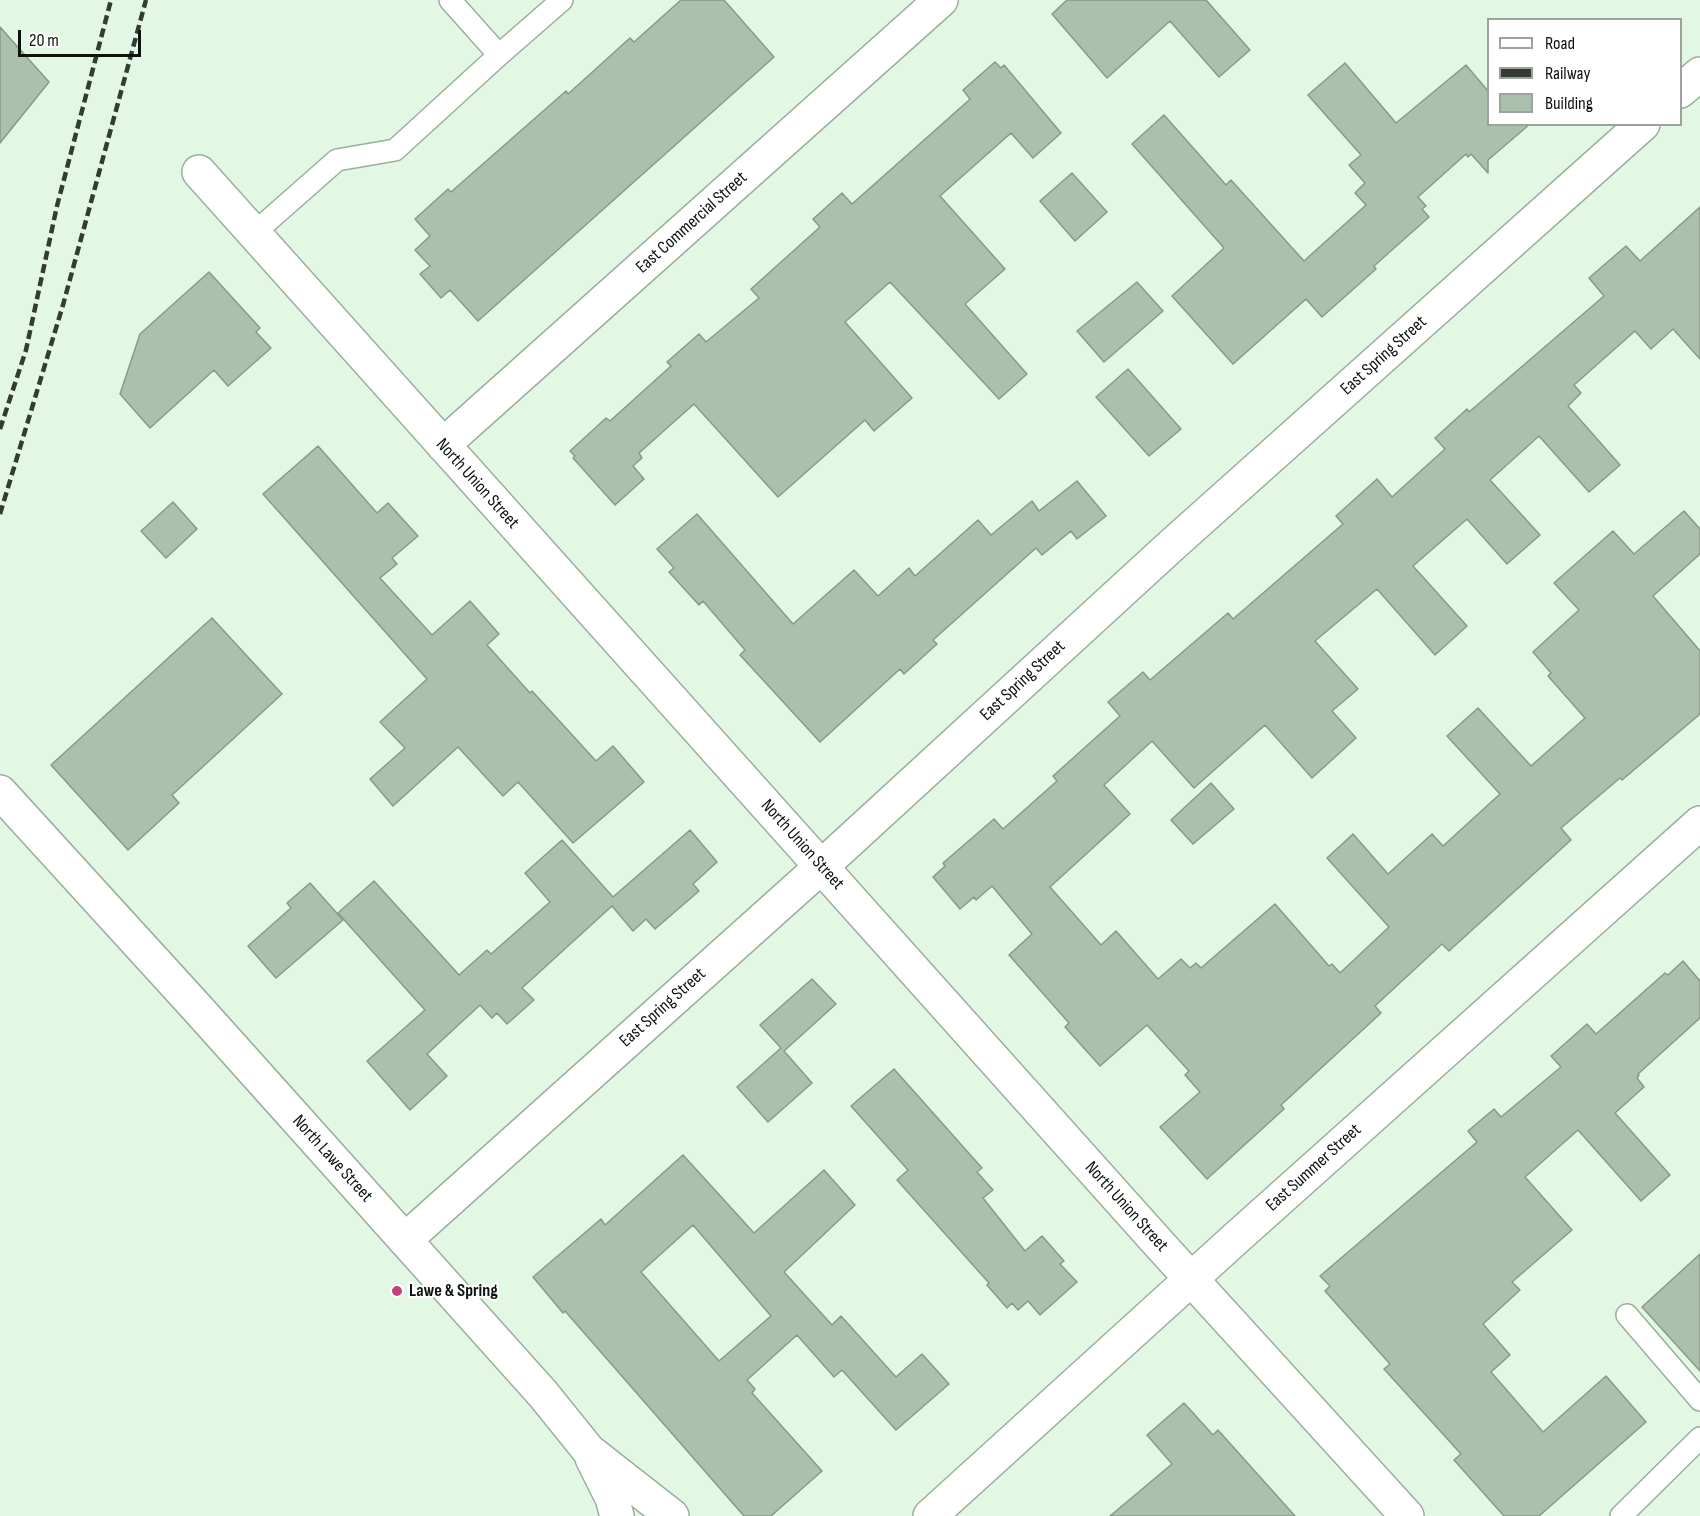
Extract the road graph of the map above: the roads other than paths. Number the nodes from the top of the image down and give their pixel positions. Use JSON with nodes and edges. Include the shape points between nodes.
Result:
{"nodes":[{"id":1,"x":450,"y":0,"type":"edge"},
{"id":2,"x":562,"y":0,"type":"edge"},
{"id":3,"x":941,"y":0,"type":"edge"},
{"id":4,"x":499,"y":55,"type":"junction"},
{"id":5,"x":1700,"y":74,"type":"edge"},
{"id":6,"x":1682,"y":89,"type":"edge"},
{"id":7,"x":1641,"y":126,"type":"edge"},
{"id":8,"x":200,"y":171,"type":"dead end"},
{"id":9,"x":253,"y":234,"type":"junction"},
{"id":10,"x":443,"y":445,"type":"junction"},
{"id":11,"x":0,"y":792,"type":"edge"},
{"id":12,"x":1700,"y":823,"type":"edge"},
{"id":13,"x":821,"y":867,"type":"junction"},
{"id":14,"x":405,"y":1240,"type":"junction"},
{"id":15,"x":1191,"y":1279,"type":"junction"},
{"id":16,"x":1627,"y":1315,"type":"dead end"},
{"id":17,"x":1700,"y":1400,"type":"edge"},
{"id":18,"x":1700,"y":1438,"type":"edge"},
{"id":19,"x":588,"y":1451,"type":"junction"},
{"id":20,"x":617,"y":1516,"type":"edge"},
{"id":21,"x":672,"y":1516,"type":"edge"},
{"id":22,"x":930,"y":1516,"type":"edge"},
{"id":23,"x":1407,"y":1516,"type":"edge"},
{"id":24,"x":1621,"y":1516,"type":"edge"}],
"edges":[{"from":1,"to":4,"type":"lane"},
{"from":2,"to":4,"type":"lane"},
{"from":3,"to":10,"type":"street","name":"East Commercial Street"},
{"from":4,"to":9,"type":"lane","via":[[394,150],[337,160]]},
{"from":5,"to":6,"type":"street"},
{"from":7,"to":13,"type":"street","name":"East Spring Street","via":[[1172,545]]},
{"from":8,"to":9,"type":"street","name":"North Union Street"},
{"from":9,"to":10,"type":"street","name":"North Union Street"},
{"from":10,"to":13,"type":"street","name":"North Union Street"},
{"from":11,"to":14,"type":"street","name":"North Lawe Street"},
{"from":12,"to":15,"type":"street","name":"East Summer Street"},
{"from":13,"to":14,"type":"street","name":"East Spring Street"},
{"from":13,"to":15,"type":"street","name":"North Union Street"},
{"from":14,"to":19,"type":"street","name":"North Lawe Street","via":[[543,1394]]},
{"from":15,"to":22,"type":"street","name":"East Summer Street"},
{"from":15,"to":23,"type":"street","name":"North Union Street"},
{"from":16,"to":17,"type":"lane"},
{"from":18,"to":24,"type":"lane"},
{"from":19,"to":20,"type":"street"},
{"from":19,"to":21,"type":"street","name":"North Lawe Street"}]}
